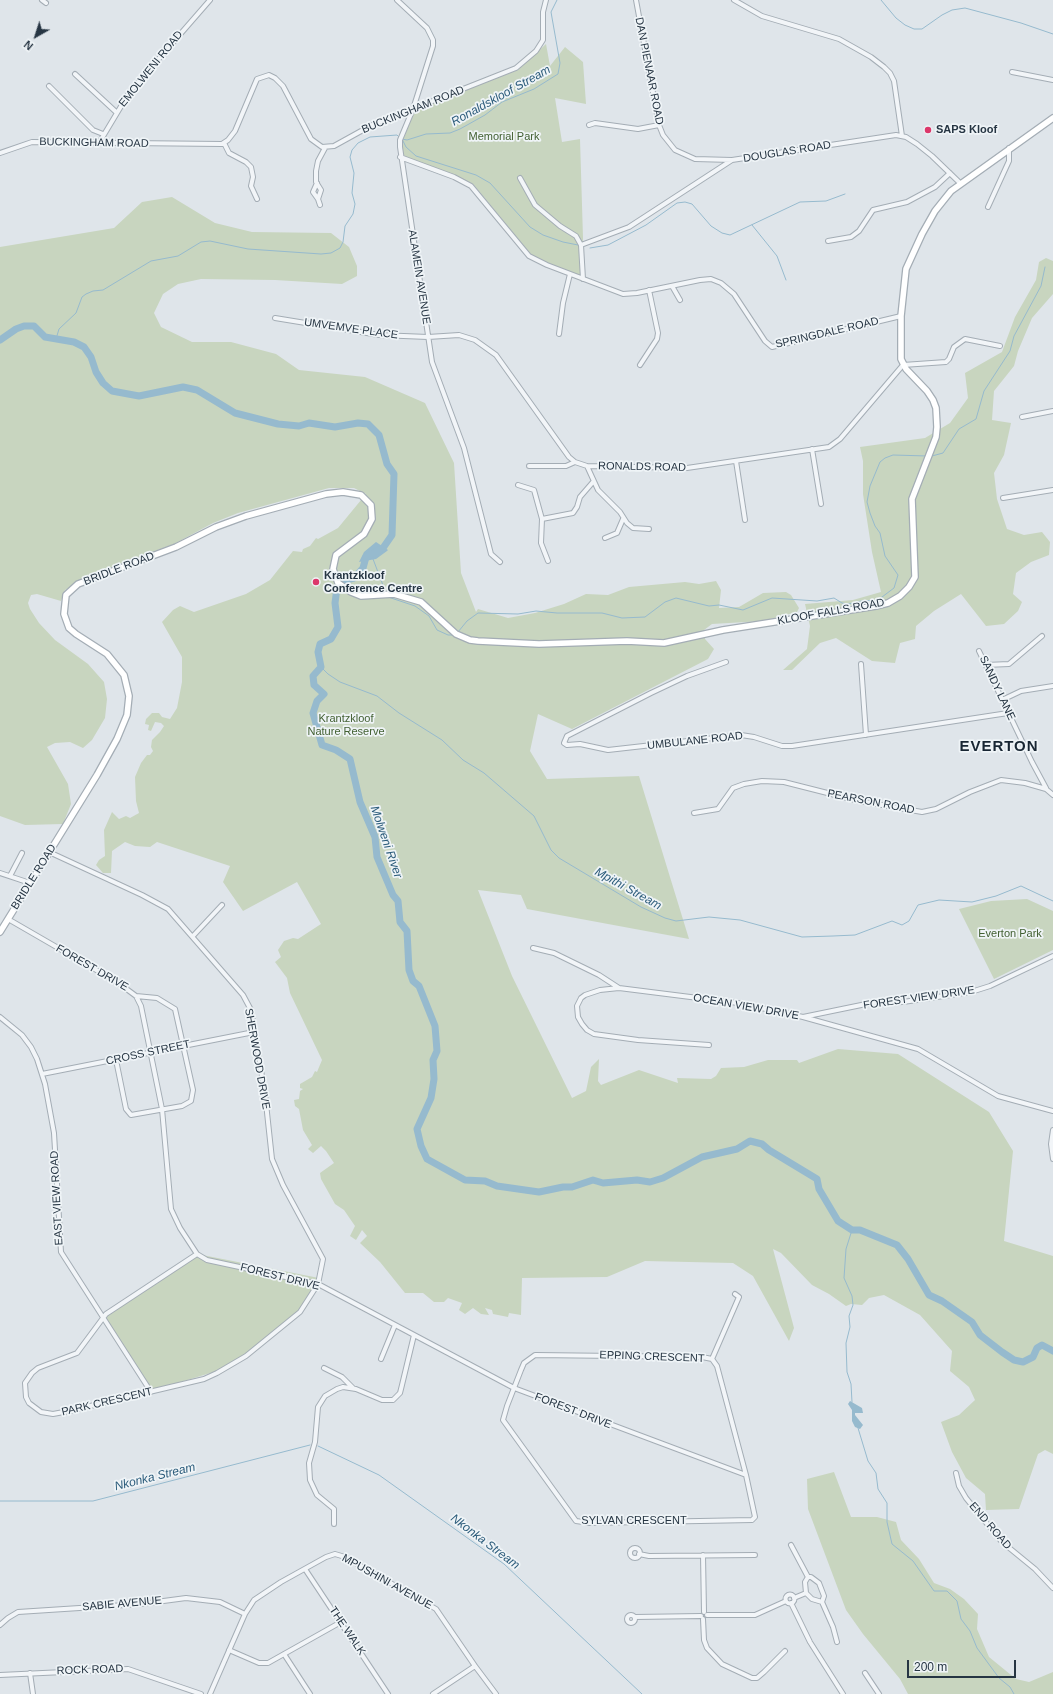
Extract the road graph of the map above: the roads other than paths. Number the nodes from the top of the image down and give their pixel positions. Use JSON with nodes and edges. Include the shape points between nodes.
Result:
{"nodes":[{"id":1,"x":42,"y":0,"type":"edge"},
{"id":2,"x":210,"y":0,"type":"edge"},
{"id":3,"x":397,"y":0,"type":"edge"},
{"id":4,"x":546,"y":0,"type":"edge"},
{"id":5,"x":636,"y":0,"type":"edge"},
{"id":6,"x":734,"y":0,"type":"edge"},
{"id":7,"x":46,"y":4,"type":"dead end"},
{"id":8,"x":1012,"y":72,"type":"dead end"},
{"id":9,"x":75,"y":74,"type":"dead end"},
{"id":10,"x":1053,"y":80,"type":"edge"},
{"id":11,"x":49,"y":86,"type":"dead end"},
{"id":12,"x":413,"y":109,"type":"junction"},
{"id":13,"x":116,"y":112,"type":"junction"},
{"id":14,"x":1053,"y":118,"type":"edge"},
{"id":15,"x":589,"y":125,"type":"dead end"},
{"id":16,"x":659,"y":125,"type":"junction"},
{"id":17,"x":103,"y":134,"type":"junction"},
{"id":18,"x":902,"y":136,"type":"junction"},
{"id":19,"x":99,"y":143,"type":"junction"},
{"id":20,"x":224,"y":143,"type":"junction"},
{"id":21,"x":324,"y":148,"type":"junction"},
{"id":22,"x":1009,"y":148,"type":"junction"},
{"id":23,"x":0,"y":153,"type":"edge"},
{"id":24,"x":400,"y":156,"type":"junction"},
{"id":25,"x":732,"y":160,"type":"junction"},
{"id":26,"x":950,"y":173,"type":"junction"},
{"id":27,"x":520,"y":178,"type":"dead end"},
{"id":28,"x":317,"y":183,"type":"junction"},
{"id":29,"x":960,"y":183,"type":"junction"},
{"id":30,"x":257,"y":199,"type":"dead end"},
{"id":31,"x":318,"y":199,"type":"junction"},
{"id":32,"x":320,"y":205,"type":"dead end"},
{"id":33,"x":988,"y":207,"type":"dead end"},
{"id":34,"x":828,"y":241,"type":"dead end"},
{"id":35,"x":581,"y":244,"type":"junction"},
{"id":36,"x":570,"y":274,"type":"junction"},
{"id":37,"x":583,"y":279,"type":"junction"},
{"id":38,"x":672,"y":286,"type":"junction"},
{"id":39,"x":649,"y":290,"type":"junction"},
{"id":40,"x":680,"y":300,"type":"dead end"},
{"id":41,"x":901,"y":316,"type":"junction"},
{"id":42,"x":275,"y":318,"type":"dead end"},
{"id":43,"x":559,"y":334,"type":"dead end"},
{"id":44,"x":428,"y":336,"type":"junction"},
{"id":45,"x":1000,"y":346,"type":"dead end"},
{"id":46,"x":640,"y":365,"type":"dead end"},
{"id":47,"x":903,"y":366,"type":"junction"},
{"id":48,"x":1053,"y":411,"type":"edge"},
{"id":49,"x":1022,"y":417,"type":"dead end"},
{"id":50,"x":812,"y":449,"type":"junction"},
{"id":51,"x":736,"y":461,"type":"junction"},
{"id":52,"x":576,"y":462,"type":"junction"},
{"id":53,"x":529,"y":466,"type":"dead end"},
{"id":54,"x":587,"y":466,"type":"junction"},
{"id":55,"x":593,"y":482,"type":"junction"},
{"id":56,"x":518,"y":485,"type":"dead end"},
{"id":57,"x":1053,"y":490,"type":"edge"},
{"id":58,"x":1003,"y":498,"type":"dead end"},
{"id":59,"x":821,"y":504,"type":"dead end"},
{"id":60,"x":542,"y":519,"type":"junction"},
{"id":61,"x":623,"y":519,"type":"junction"},
{"id":62,"x":745,"y":520,"type":"dead end"},
{"id":63,"x":649,"y":529,"type":"dead end"},
{"id":64,"x":605,"y":538,"type":"dead end"},
{"id":65,"x":548,"y":561,"type":"dead end"},
{"id":66,"x":500,"y":562,"type":"dead end"},
{"id":67,"x":355,"y":595,"type":"joint"},
{"id":68,"x":1042,"y":636,"type":"dead end"},
{"id":69,"x":979,"y":651,"type":"dead end"},
{"id":70,"x":726,"y":662,"type":"dead end"},
{"id":71,"x":861,"y":664,"type":"dead end"},
{"id":72,"x":986,"y":665,"type":"junction"},
{"id":73,"x":1053,"y":686,"type":"edge"},
{"id":74,"x":1002,"y":700,"type":"junction"},
{"id":75,"x":1008,"y":713,"type":"junction"},
{"id":76,"x":866,"y":735,"type":"junction"},
{"id":77,"x":1046,"y":789,"type":"junction"},
{"id":78,"x":1053,"y":794,"type":"edge"},
{"id":79,"x":694,"y":813,"type":"dead end"},
{"id":80,"x":49,"y":852,"type":"junction"},
{"id":81,"x":22,"y":853,"type":"dead end"},
{"id":82,"x":0,"y":873,"type":"edge"},
{"id":83,"x":10,"y":876,"type":"junction"},
{"id":84,"x":30,"y":883,"type":"junction"},
{"id":85,"x":222,"y":905,"type":"dead end"},
{"id":86,"x":8,"y":919,"type":"junction"},
{"id":87,"x":1,"y":929,"type":"edge"},
{"id":88,"x":193,"y":936,"type":"junction"},
{"id":89,"x":533,"y":948,"type":"dead end"},
{"id":90,"x":1053,"y":956,"type":"edge"},
{"id":91,"x":619,"y":988,"type":"junction"},
{"id":92,"x":136,"y":996,"type":"junction"},
{"id":93,"x":0,"y":1017,"type":"edge"},
{"id":94,"x":803,"y":1017,"type":"junction"},
{"id":95,"x":254,"y":1032,"type":"junction"},
{"id":96,"x":710,"y":1045,"type":"dead end"},
{"id":97,"x":184,"y":1046,"type":"junction"},
{"id":98,"x":150,"y":1053,"type":"junction"},
{"id":99,"x":116,"y":1060,"type":"junction"},
{"id":100,"x":42,"y":1074,"type":"junction"},
{"id":101,"x":162,"y":1109,"type":"junction"},
{"id":102,"x":1053,"y":1111,"type":"edge"},
{"id":103,"x":1053,"y":1130,"type":"edge"},
{"id":104,"x":1053,"y":1159,"type":"edge"},
{"id":105,"x":197,"y":1254,"type":"junction"},
{"id":106,"x":318,"y":1284,"type":"junction"},
{"id":107,"x":735,"y":1294,"type":"dead end"},
{"id":108,"x":103,"y":1317,"type":"junction"},
{"id":109,"x":395,"y":1325,"type":"junction"},
{"id":110,"x":414,"y":1335,"type":"junction"},
{"id":111,"x":381,"y":1359,"type":"dead end"},
{"id":112,"x":712,"y":1360,"type":"junction"},
{"id":113,"x":324,"y":1368,"type":"dead end"},
{"id":114,"x":354,"y":1388,"type":"junction"},
{"id":115,"x":514,"y":1388,"type":"junction"},
{"id":116,"x":151,"y":1392,"type":"junction"},
{"id":117,"x":956,"y":1473,"type":"dead end"},
{"id":118,"x":746,"y":1475,"type":"junction"},
{"id":119,"x":334,"y":1524,"type":"dead end"},
{"id":120,"x":791,"y":1545,"type":"dead end"},
{"id":121,"x":640,"y":1554,"type":"dead end"},
{"id":122,"x":703,"y":1555,"type":"junction"},
{"id":123,"x":755,"y":1555,"type":"dead end"},
{"id":124,"x":306,"y":1569,"type":"junction"},
{"id":125,"x":808,"y":1577,"type":"junction"},
{"id":126,"x":1053,"y":1588,"type":"edge"},
{"id":127,"x":806,"y":1593,"type":"junction"},
{"id":128,"x":794,"y":1598,"type":"junction"},
{"id":129,"x":786,"y":1601,"type":"junction"},
{"id":130,"x":822,"y":1602,"type":"junction"},
{"id":131,"x":791,"y":1604,"type":"junction"},
{"id":132,"x":246,"y":1614,"type":"junction"},
{"id":133,"x":704,"y":1616,"type":"junction"},
{"id":134,"x":635,"y":1618,"type":"dead end"},
{"id":135,"x":341,"y":1622,"type":"junction"},
{"id":136,"x":0,"y":1625,"type":"edge"},
{"id":137,"x":837,"y":1642,"type":"dead end"},
{"id":138,"x":229,"y":1650,"type":"junction"},
{"id":139,"x":785,"y":1651,"type":"dead end"},
{"id":140,"x":284,"y":1654,"type":"junction"},
{"id":141,"x":475,"y":1666,"type":"junction"},
{"id":142,"x":30,"y":1673,"type":"junction"},
{"id":143,"x":865,"y":1674,"type":"dead end"},
{"id":144,"x":0,"y":1675,"type":"edge"},
{"id":145,"x":32,"y":1694,"type":"edge"},
{"id":146,"x":201,"y":1694,"type":"edge"},
{"id":147,"x":210,"y":1694,"type":"edge"},
{"id":148,"x":310,"y":1694,"type":"edge"},
{"id":149,"x":388,"y":1694,"type":"edge"},
{"id":150,"x":433,"y":1694,"type":"edge"},
{"id":151,"x":496,"y":1694,"type":"edge"},
{"id":152,"x":843,"y":1694,"type":"edge"},
{"id":153,"x":879,"y":1694,"type":"edge"}],
"edges":[{"from":1,"to":7,"type":"street"},
{"from":2,"to":13,"type":"street","name":"EMOLWENI ROAD","via":[[143,76]]},
{"from":3,"to":12,"type":"street","name":"ALAMEIN AVENUE","via":[[428,28],[433,40]]},
{"from":4,"to":12,"type":"street","name":"BUCKINGHAM ROAD","via":[[543,12],[543,40],[539,48],[521,65],[511,72]]},
{"from":5,"to":16,"type":"street","name":"DAN PIENAAR ROAD"},
{"from":6,"to":18,"type":"street","via":[[762,16],[839,39],[884,67],[894,81]]},
{"from":8,"to":10,"type":"street"},
{"from":9,"to":13,"type":"street"},
{"from":11,"to":17,"type":"street","via":[[93,130]]},
{"from":12,"to":21,"type":"street","name":"BUCKINGHAM ROAD","via":[[366,127],[334,146]]},
{"from":12,"to":24,"type":"street","name":"ALAMEIN AVENUE","via":[[401,138]]},
{"from":13,"to":17,"type":"street","name":"EMOLWENI ROAD"},
{"from":14,"to":22,"type":"main road"},
{"from":15,"to":16,"type":"street","via":[[595,123],[638,128]]},
{"from":16,"to":25,"type":"street","name":"DAN PIENAAR ROAD","via":[[668,143],[684,155],[695,159]]},
{"from":17,"to":19,"type":"street","name":"EMOLWENI ROAD"},
{"from":18,"to":25,"type":"street","name":"DOUGLAS ROAD"},
{"from":18,"to":26,"type":"street","via":[[927,152]]},
{"from":19,"to":20,"type":"street","name":"BUCKINGHAM ROAD"},
{"from":19,"to":23,"type":"street","name":"BUCKINGHAM ROAD","via":[[30,142]]},
{"from":20,"to":21,"type":"street","via":[[235,132],[255,82],[260,77],[269,75],[283,86],[311,139]]},
{"from":20,"to":30,"type":"street","via":[[229,153],[251,167],[251,186]]},
{"from":21,"to":28,"type":"street","via":[[316,165]]},
{"from":22,"to":29,"type":"main road"},
{"from":22,"to":33,"type":"street","via":[[1009,161]]},
{"from":24,"to":36,"type":"street","name":"SPRINGDALE ROAD","via":[[471,186],[532,258]]},
{"from":24,"to":44,"type":"street","name":"ALAMEIN AVENUE"},
{"from":25,"to":35,"type":"street","name":"DOUGLAS ROAD","via":[[649,216],[618,233]]},
{"from":26,"to":29,"type":"street"},
{"from":26,"to":34,"type":"street","via":[[935,187],[908,202],[873,210],[851,237]]},
{"from":27,"to":35,"type":"street","via":[[535,205],[576,236]]},
{"from":28,"to":31,"type":"street","via":[[321,190]]},
{"from":28,"to":31,"type":"street","via":[[313,190]]},
{"from":29,"to":41,"type":"main road","via":[[943,199],[914,250],[904,278]]},
{"from":31,"to":32,"type":"street"},
{"from":35,"to":37,"type":"street"},
{"from":36,"to":37,"type":"street","name":"SPRINGDALE ROAD"},
{"from":36,"to":43,"type":"street"},
{"from":37,"to":39,"type":"street","name":"SPRINGDALE ROAD","via":[[623,294]]},
{"from":38,"to":39,"type":"street","name":"SPRINGDALE ROAD"},
{"from":38,"to":40,"type":"street"},
{"from":38,"to":41,"type":"street","name":"SPRINGDALE ROAD","via":[[708,279],[721,283],[734,294],[765,341],[772,347]]},
{"from":39,"to":46,"type":"street","via":[[658,333],[657,339]]},
{"from":41,"to":47,"type":"main road"},
{"from":42,"to":44,"type":"street","name":"UMVEMVE PLACE","via":[[379,335]]},
{"from":44,"to":52,"type":"street","name":"RONALDS ROAD","via":[[466,336],[496,355],[559,444]]},
{"from":44,"to":66,"type":"street","name":"ALAMEIN AVENUE","via":[[434,372],[464,448],[488,545],[491,554]]},
{"from":45,"to":47,"type":"street","via":[[965,338],[954,347],[946,362]]},
{"from":47,"to":50,"type":"street","name":"RONALDS ROAD","via":[[835,444]]},
{"from":47,"to":67,"type":"main road","name":"KLOOF FALLS ROAD","via":[[927,391],[936,408],[937,431],[912,499],[915,577],[900,596],[888,603],[730,629],[664,643],[539,644],[470,640],[450,630],[421,602],[387,594],[370,597]]},
{"from":48,"to":49,"type":"street"},
{"from":50,"to":51,"type":"street","name":"RONALDS ROAD"},
{"from":50,"to":59,"type":"street"},
{"from":51,"to":54,"type":"street","name":"RONALDS ROAD","via":[[681,468]]},
{"from":51,"to":62,"type":"street"},
{"from":52,"to":53,"type":"street","via":[[566,466]]},
{"from":52,"to":54,"type":"street","name":"RONALDS ROAD"},
{"from":54,"to":55,"type":"street"},
{"from":55,"to":60,"type":"street","via":[[580,497],[573,513]]},
{"from":55,"to":61,"type":"street"},
{"from":56,"to":60,"type":"street","via":[[534,490]]},
{"from":57,"to":58,"type":"street"},
{"from":60,"to":65,"type":"street","via":[[541,543]]},
{"from":61,"to":63,"type":"street","via":[[633,528]]},
{"from":61,"to":64,"type":"street","via":[[614,536]]},
{"from":67,"to":80,"type":"main road","name":"BRIDLE ROAD","via":[[340,585],[333,569],[336,555],[364,534],[372,519],[372,509],[369,502],[357,494],[343,492],[326,494],[246,516],[216,527],[162,553],[78,584],[64,600],[67,624],[76,634],[114,661],[126,680],[130,701],[127,716],[117,739]]},
{"from":68,"to":72,"type":"street","via":[[1009,664]]},
{"from":69,"to":72,"type":"street","name":"SANDY LANE"},
{"from":70,"to":76,"type":"street","name":"UMBULANE ROAD","via":[[687,676],[566,736],[564,742],[567,745],[580,744],[608,750],[741,735],[782,746],[792,746]]},
{"from":71,"to":76,"type":"street"},
{"from":72,"to":74,"type":"street","name":"SANDY LANE"},
{"from":73,"to":74,"type":"street","via":[[1021,691]]},
{"from":74,"to":75,"type":"street","name":"SANDY LANE"},
{"from":75,"to":76,"type":"street","name":"UMBULANE ROAD"},
{"from":75,"to":77,"type":"street","name":"SANDY LANE"},
{"from":77,"to":78,"type":"street","name":"PEARSON ROAD"},
{"from":77,"to":79,"type":"street","name":"PEARSON ROAD","via":[[1025,782],[1001,780],[936,809],[922,812],[859,801],[784,782],[762,781],[733,788],[718,809]]},
{"from":80,"to":84,"type":"main road","name":"BRIDLE ROAD"},
{"from":80,"to":88,"type":"street","name":"SHERWOOD DRIVE","via":[[162,905],[174,914]]},
{"from":81,"to":83,"type":"street"},
{"from":82,"to":83,"type":"street"},
{"from":83,"to":84,"type":"street"},
{"from":84,"to":86,"type":"main road","name":"BRIDLE ROAD"},
{"from":85,"to":88,"type":"street"},
{"from":86,"to":87,"type":"main road","name":"BRIDLE ROAD"},
{"from":86,"to":92,"type":"street","name":"FOREST DRIVE","via":[[117,982]]},
{"from":88,"to":95,"type":"street","name":"SHERWOOD DRIVE","via":[[243,995],[251,1010]]},
{"from":89,"to":91,"type":"street","via":[[554,953],[605,978]]},
{"from":90,"to":94,"type":"street","name":"FOREST VIEW DRIVE","via":[[990,986],[971,992],[871,1004]]},
{"from":91,"to":94,"type":"street","name":"OCEAN VIEW DRIVE","via":[[738,1003]]},
{"from":91,"to":96,"type":"street","name":"OCEAN VIEW DRIVE","via":[[600,990],[581,998],[578,1017],[587,1030],[604,1036]]},
{"from":92,"to":97,"type":"street","via":[[157,998],[175,1009]]},
{"from":92,"to":98,"type":"street","name":"FOREST DRIVE","via":[[141,1006]]},
{"from":93,"to":100,"type":"street","name":"EAST VIEW ROAD","via":[[26,1040]]},
{"from":94,"to":102,"type":"street","name":"OCEAN VIEW DRIVE","via":[[918,1049],[998,1096]]},
{"from":95,"to":97,"type":"street","name":"CROSS STREET"},
{"from":95,"to":106,"type":"street","name":"SHERWOOD DRIVE","via":[[265,1094],[272,1159],[283,1185],[321,1252],[323,1266]]},
{"from":97,"to":98,"type":"street","name":"CROSS STREET"},
{"from":97,"to":101,"type":"street","via":[[194,1090],[193,1096],[191,1101],[182,1106]]},
{"from":98,"to":99,"type":"street","name":"CROSS STREET"},
{"from":98,"to":101,"type":"street","name":"FOREST DRIVE"},
{"from":99,"to":100,"type":"street","name":"CROSS STREET"},
{"from":99,"to":101,"type":"street","via":[[128,1113],[137,1115]]},
{"from":100,"to":108,"type":"street","name":"EAST VIEW ROAD","via":[[54,1133],[61,1252]]},
{"from":101,"to":105,"type":"street","name":"FOREST DRIVE","via":[[171,1209]]},
{"from":103,"to":104,"type":"street"},
{"from":105,"to":106,"type":"street","name":"FOREST DRIVE","via":[[207,1260]]},
{"from":105,"to":108,"type":"street","name":"PARK CRESCENT"},
{"from":106,"to":109,"type":"street","name":"FOREST DRIVE"},
{"from":106,"to":116,"type":"street","name":"PARK CRESCENT","via":[[300,1312],[246,1356],[204,1379]]},
{"from":107,"to":112,"type":"street","via":[[739,1297]]},
{"from":108,"to":116,"type":"street","name":"EAST VIEW ROAD"},
{"from":108,"to":116,"type":"street","name":"PARK CRESCENT","via":[[77,1353],[38,1368],[32,1373],[25,1383],[29,1403],[41,1412],[53,1414]]},
{"from":109,"to":110,"type":"street","name":"FOREST DRIVE"},
{"from":109,"to":111,"type":"street"},
{"from":110,"to":114,"type":"street","via":[[397,1398],[388,1402]]},
{"from":110,"to":115,"type":"street","name":"FOREST DRIVE"},
{"from":112,"to":115,"type":"street","name":"EPPING CRESCENT","via":[[695,1356],[539,1354],[530,1357],[524,1363]]},
{"from":112,"to":118,"type":"street","name":"EPPING CRESCENT","via":[[717,1366]]},
{"from":113,"to":114,"type":"street","via":[[342,1377]]},
{"from":114,"to":119,"type":"street","via":[[337,1389],[325,1396],[316,1415],[315,1442],[310,1457],[310,1480],[317,1495],[334,1509]]},
{"from":115,"to":118,"type":"street","name":"FOREST DRIVE"},
{"from":115,"to":118,"type":"street","name":"SYLVAN CRESCENT","via":[[503,1416],[505,1426],[576,1521],[590,1523],[754,1519]]},
{"from":117,"to":126,"type":"street","name":"END ROAD","via":[[959,1486],[966,1498],[1002,1542],[1035,1569]]},
{"from":120,"to":125,"type":"street"},
{"from":121,"to":122,"type":"street"},
{"from":122,"to":123,"type":"street"},
{"from":122,"to":133,"type":"street"},
{"from":124,"to":132,"type":"street","name":"MPUSHINI AVENUE","via":[[259,1596]]},
{"from":124,"to":135,"type":"street","name":"THE WALK"},
{"from":124,"to":141,"type":"street","name":"MPUSHINI AVENUE","via":[[330,1555],[339,1554],[395,1585],[436,1609]]},
{"from":125,"to":127,"type":"street","via":[[805,1582]]},
{"from":125,"to":130,"type":"street","via":[[818,1583],[824,1596]]},
{"from":127,"to":128,"type":"street"},
{"from":127,"to":130,"type":"street","via":[[812,1599]]},
{"from":128,"to":129,"type":"street","via":[[788,1596]]},
{"from":128,"to":131,"type":"street"},
{"from":129,"to":131,"type":"street"},
{"from":129,"to":133,"type":"street","via":[[755,1614]]},
{"from":130,"to":137,"type":"street"},
{"from":131,"to":152,"type":"street","via":[[810,1642]]},
{"from":132,"to":136,"type":"street","name":"SABIE AVENUE","via":[[229,1605],[211,1600],[180,1598],[141,1604],[18,1612]]},
{"from":132,"to":138,"type":"street","name":"MPUSHINI AVENUE"},
{"from":133,"to":134,"type":"street"},
{"from":133,"to":139,"type":"street","via":[[704,1640],[707,1648],[722,1664],[752,1678],[757,1678]]},
{"from":135,"to":140,"type":"street"},
{"from":135,"to":149,"type":"street","name":"THE WALK"},
{"from":138,"to":140,"type":"street","via":[[263,1664]]},
{"from":138,"to":147,"type":"street","name":"MPUSHINI AVENUE"},
{"from":140,"to":148,"type":"street"},
{"from":141,"to":150,"type":"street"},
{"from":141,"to":151,"type":"street","name":"MPUSHINI AVENUE"},
{"from":142,"to":144,"type":"street","name":"ROCK ROAD"},
{"from":142,"to":145,"type":"street"},
{"from":142,"to":146,"type":"street","name":"ROCK ROAD","via":[[128,1669]]},
{"from":143,"to":153,"type":"street"}]}
